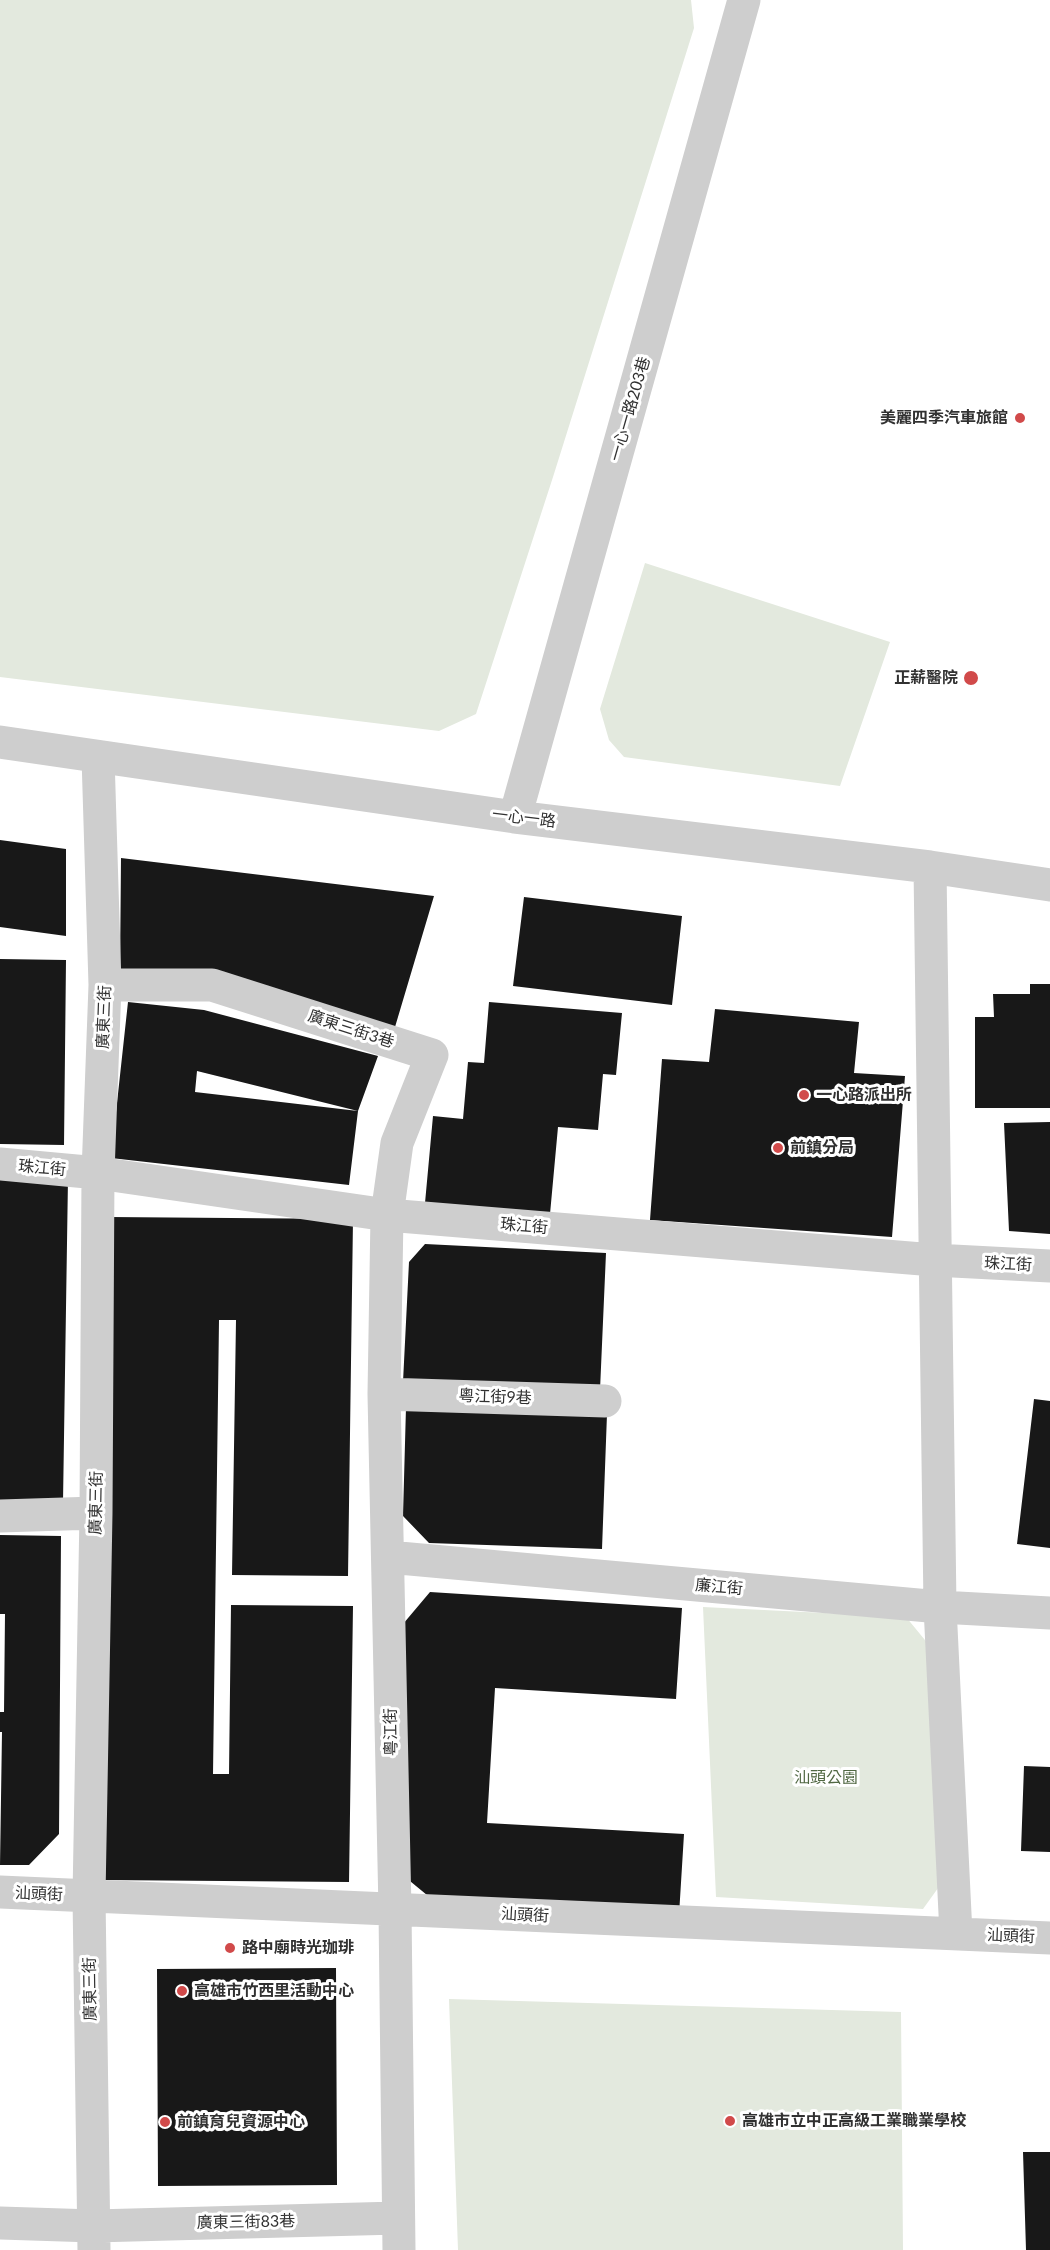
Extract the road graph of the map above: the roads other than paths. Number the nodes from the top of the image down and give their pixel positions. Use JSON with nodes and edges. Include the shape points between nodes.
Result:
{"nodes":[{"id":1,"x":738,"y":5,"type":"edge"},
{"id":2,"x":0,"y":742,"type":"edge"},
{"id":3,"x":98,"y":756,"type":"junction"},
{"id":4,"x":515,"y":817,"type":"junction"},
{"id":5,"x":930,"y":867,"type":"junction"},
{"id":6,"x":1050,"y":885,"type":"edge"},
{"id":7,"x":105,"y":985,"type":"junction"},
{"id":8,"x":0,"y":1164,"type":"edge"},
{"id":9,"x":98,"y":1173,"type":"junction"},
{"id":10,"x":387,"y":1215,"type":"junction"},
{"id":11,"x":934,"y":1260,"type":"junction"},
{"id":12,"x":1050,"y":1266,"type":"edge"},
{"id":13,"x":384,"y":1394,"type":"junction"},
{"id":14,"x":605,"y":1401,"type":"dead end"},
{"id":15,"x":96,"y":1513,"type":"junction"},
{"id":16,"x":0,"y":1516,"type":"edge"},
{"id":17,"x":388,"y":1557,"type":"junction"},
{"id":18,"x":940,"y":1607,"type":"junction"},
{"id":19,"x":1050,"y":1613,"type":"edge"},
{"id":20,"x":0,"y":1892,"type":"edge"},
{"id":21,"x":89,"y":1896,"type":"junction"},
{"id":22,"x":395,"y":1910,"type":"junction"},
{"id":23,"x":956,"y":1934,"type":"junction"},
{"id":24,"x":1050,"y":1938,"type":"edge"},
{"id":25,"x":398,"y":2218,"type":"junction"},
{"id":26,"x":0,"y":2223,"type":"edge"},
{"id":27,"x":94,"y":2238,"type":"edge"},
{"id":28,"x":399,"y":2250,"type":"edge"}],
"edges":[{"from":1,"to":4,"type":"street","name":"一心一路203巷"},
{"from":2,"to":3,"type":"street","name":"一心一路"},
{"from":3,"to":4,"type":"street","name":"一心一路"},
{"from":3,"to":7,"type":"street","name":"廣東三街"},
{"from":4,"to":5,"type":"street","name":"一心一路"},
{"from":5,"to":6,"type":"street","name":"一心一路"},
{"from":5,"to":11,"type":"street"},
{"from":7,"to":9,"type":"street","name":"廣東三街"},
{"from":7,"to":10,"type":"street","name":"廣東三街3巷","via":[[212,985],[432,1055],[397,1143]]},
{"from":8,"to":9,"type":"street","name":"珠江街"},
{"from":9,"to":10,"type":"street","name":"珠江街"},
{"from":9,"to":15,"type":"street","name":"廣東三街"},
{"from":10,"to":11,"type":"street","name":"珠江街"},
{"from":10,"to":13,"type":"street","name":"粵江街"},
{"from":11,"to":12,"type":"street","name":"珠江街"},
{"from":11,"to":18,"type":"street"},
{"from":13,"to":14,"type":"street","name":"粵江街9巷"},
{"from":13,"to":17,"type":"street","name":"粵江街"},
{"from":15,"to":16,"type":"street"},
{"from":15,"to":21,"type":"street","name":"廣東三街"},
{"from":17,"to":18,"type":"street","name":"廉江街"},
{"from":17,"to":22,"type":"street","name":"粵江街"},
{"from":18,"to":19,"type":"street","name":"廉江街"},
{"from":18,"to":23,"type":"street"},
{"from":20,"to":21,"type":"street","name":"汕頭街"},
{"from":21,"to":22,"type":"street","name":"汕頭街"},
{"from":21,"to":27,"type":"street","name":"廣東三街"},
{"from":22,"to":23,"type":"street","name":"汕頭街"},
{"from":22,"to":25,"type":"street","name":"粵江街"},
{"from":23,"to":24,"type":"street","name":"汕頭街"},
{"from":25,"to":27,"type":"street","name":"廣東三街83巷"},
{"from":25,"to":28,"type":"street","name":"粵江街"},
{"from":26,"to":27,"type":"street","name":"廣東三街83巷"}]}
